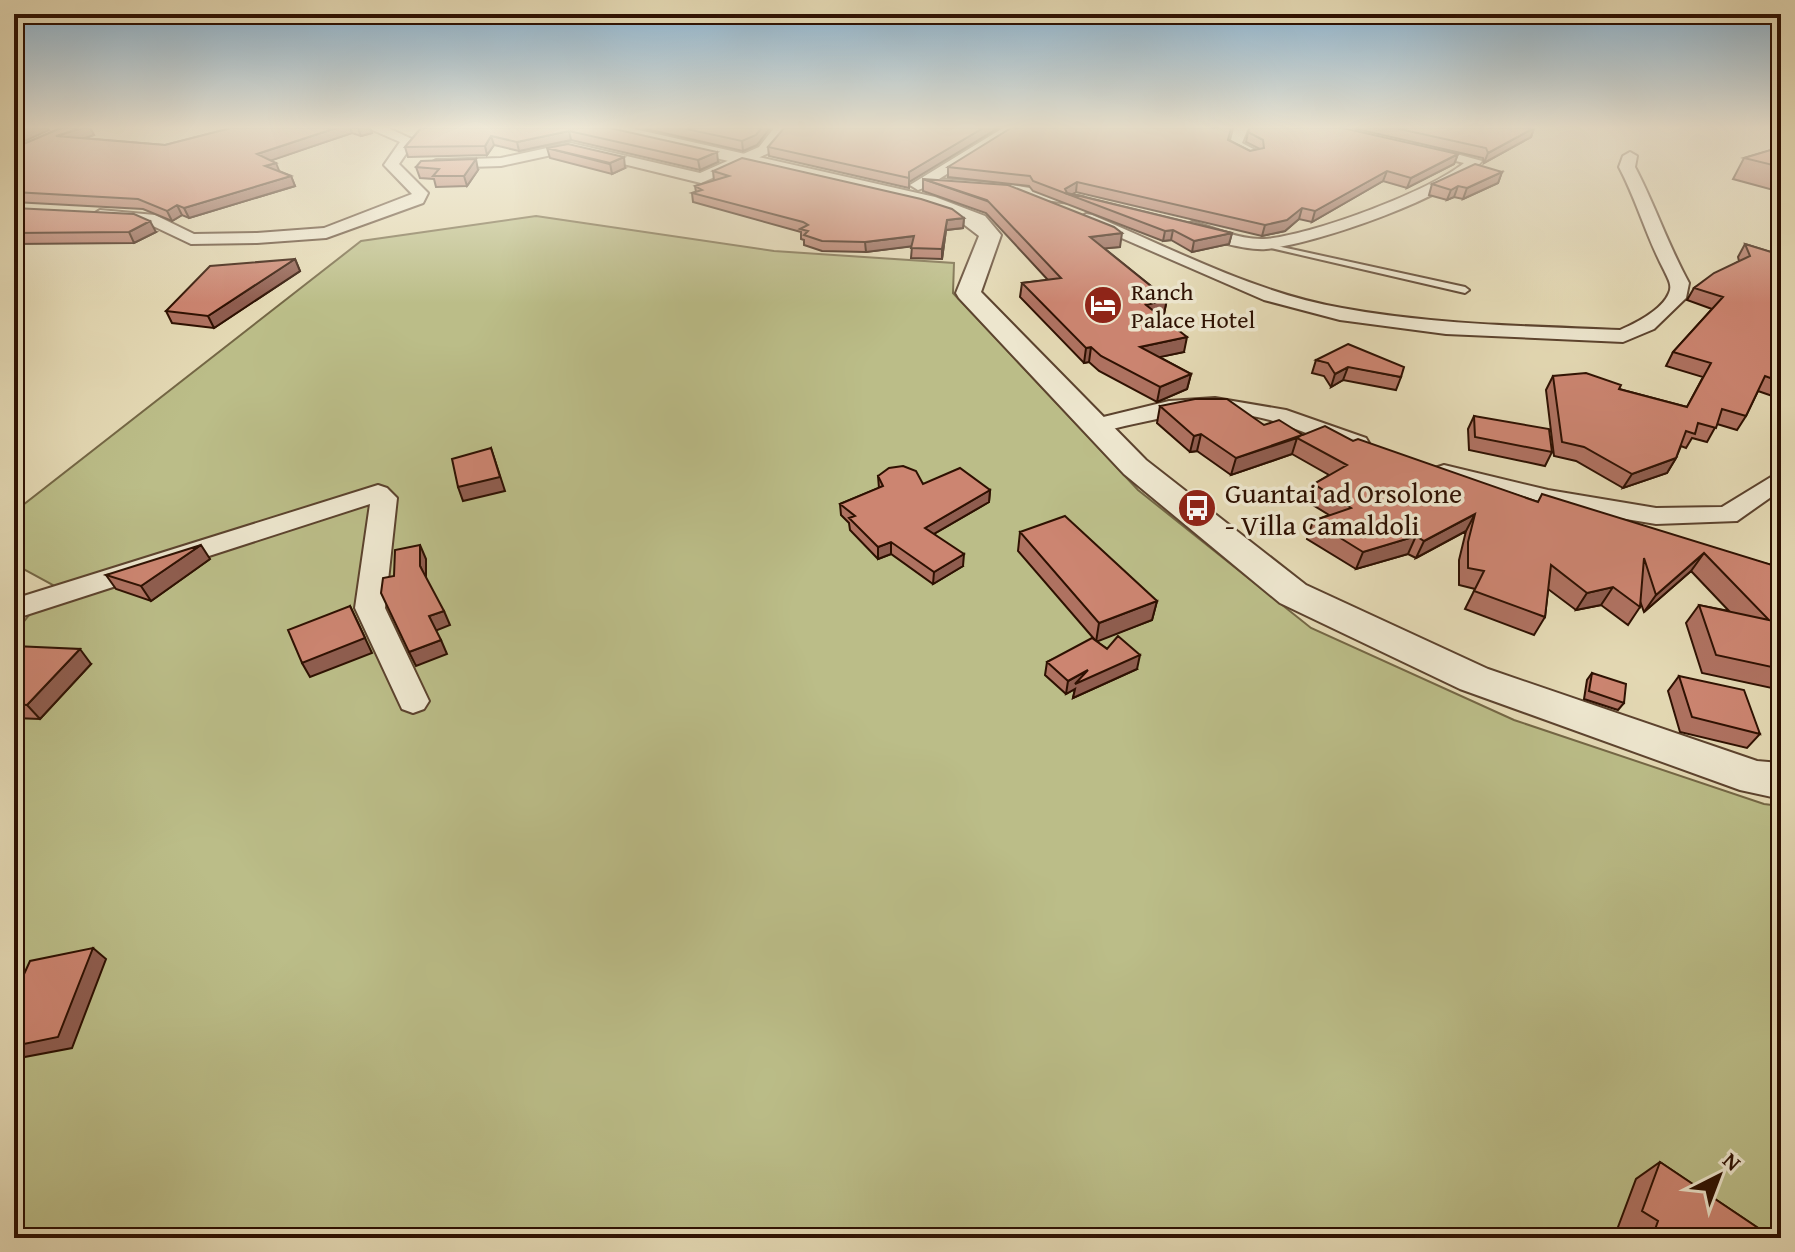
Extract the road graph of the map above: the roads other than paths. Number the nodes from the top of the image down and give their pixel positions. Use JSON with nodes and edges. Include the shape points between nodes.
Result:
{"nodes":[{"id":1,"x":415,"y":186,"type":"edge"},
{"id":2,"x":903,"y":186,"type":"edge"},
{"id":3,"x":915,"y":186,"type":"edge"},
{"id":4,"x":1430,"y":186,"type":"edge"},
{"id":5,"x":1637,"y":186,"type":"edge"},
{"id":6,"x":912,"y":188,"type":"junction"},
{"id":7,"x":1006,"y":189,"type":"junction"},
{"id":8,"x":1104,"y":206,"type":"edge"},
{"id":9,"x":86,"y":214,"type":"edge"},
{"id":10,"x":1172,"y":222,"type":"edge"},
{"id":11,"x":1262,"y":244,"type":"junction"},
{"id":12,"x":1183,"y":259,"type":"junction"},
{"id":13,"x":1465,"y":290,"type":"dead end"},
{"id":14,"x":1095,"y":426,"type":"junction"},
{"id":15,"x":1373,"y":448,"type":"edge"},
{"id":16,"x":1416,"y":463,"type":"edge"},
{"id":17,"x":1781,"y":479,"type":"edge"},
{"id":18,"x":14,"y":609,"type":"edge"},
{"id":19,"x":413,"y":701,"type":"dead end"},
{"id":20,"x":1781,"y":781,"type":"edge"}],
"edges":[{"from":1,"to":9,"type":"street","via":[[417,200],[326,233],[191,239],[143,217]]},
{"from":2,"to":6,"type":"street"},
{"from":3,"to":6,"type":"street"},
{"from":4,"to":11,"type":"street","via":[[1345,222]]},
{"from":5,"to":12,"type":"street","via":[[1657,241],[1680,283],[1679,294],[1647,325],[1623,336],[1446,328],[1340,314],[1271,296]]},
{"from":6,"to":7,"type":"street"},
{"from":6,"to":14,"type":"street","via":[[977,221],[990,235],[968,293]]},
{"from":7,"to":8,"type":"street"},
{"from":7,"to":12,"type":"street"},
{"from":10,"to":11,"type":"street"},
{"from":11,"to":12,"type":"street"},
{"from":11,"to":13,"type":"lane"},
{"from":14,"to":15,"type":"street","via":[[1191,405],[1234,405]]},
{"from":14,"to":20,"type":"street","via":[[1135,467],[1293,594],[1474,679],[1756,778]]},
{"from":16,"to":17,"type":"street","via":[[1548,498],[1656,516],[1728,515]]},
{"from":18,"to":19,"type":"street","via":[[378,493],[384,498],[370,608]]}]}
